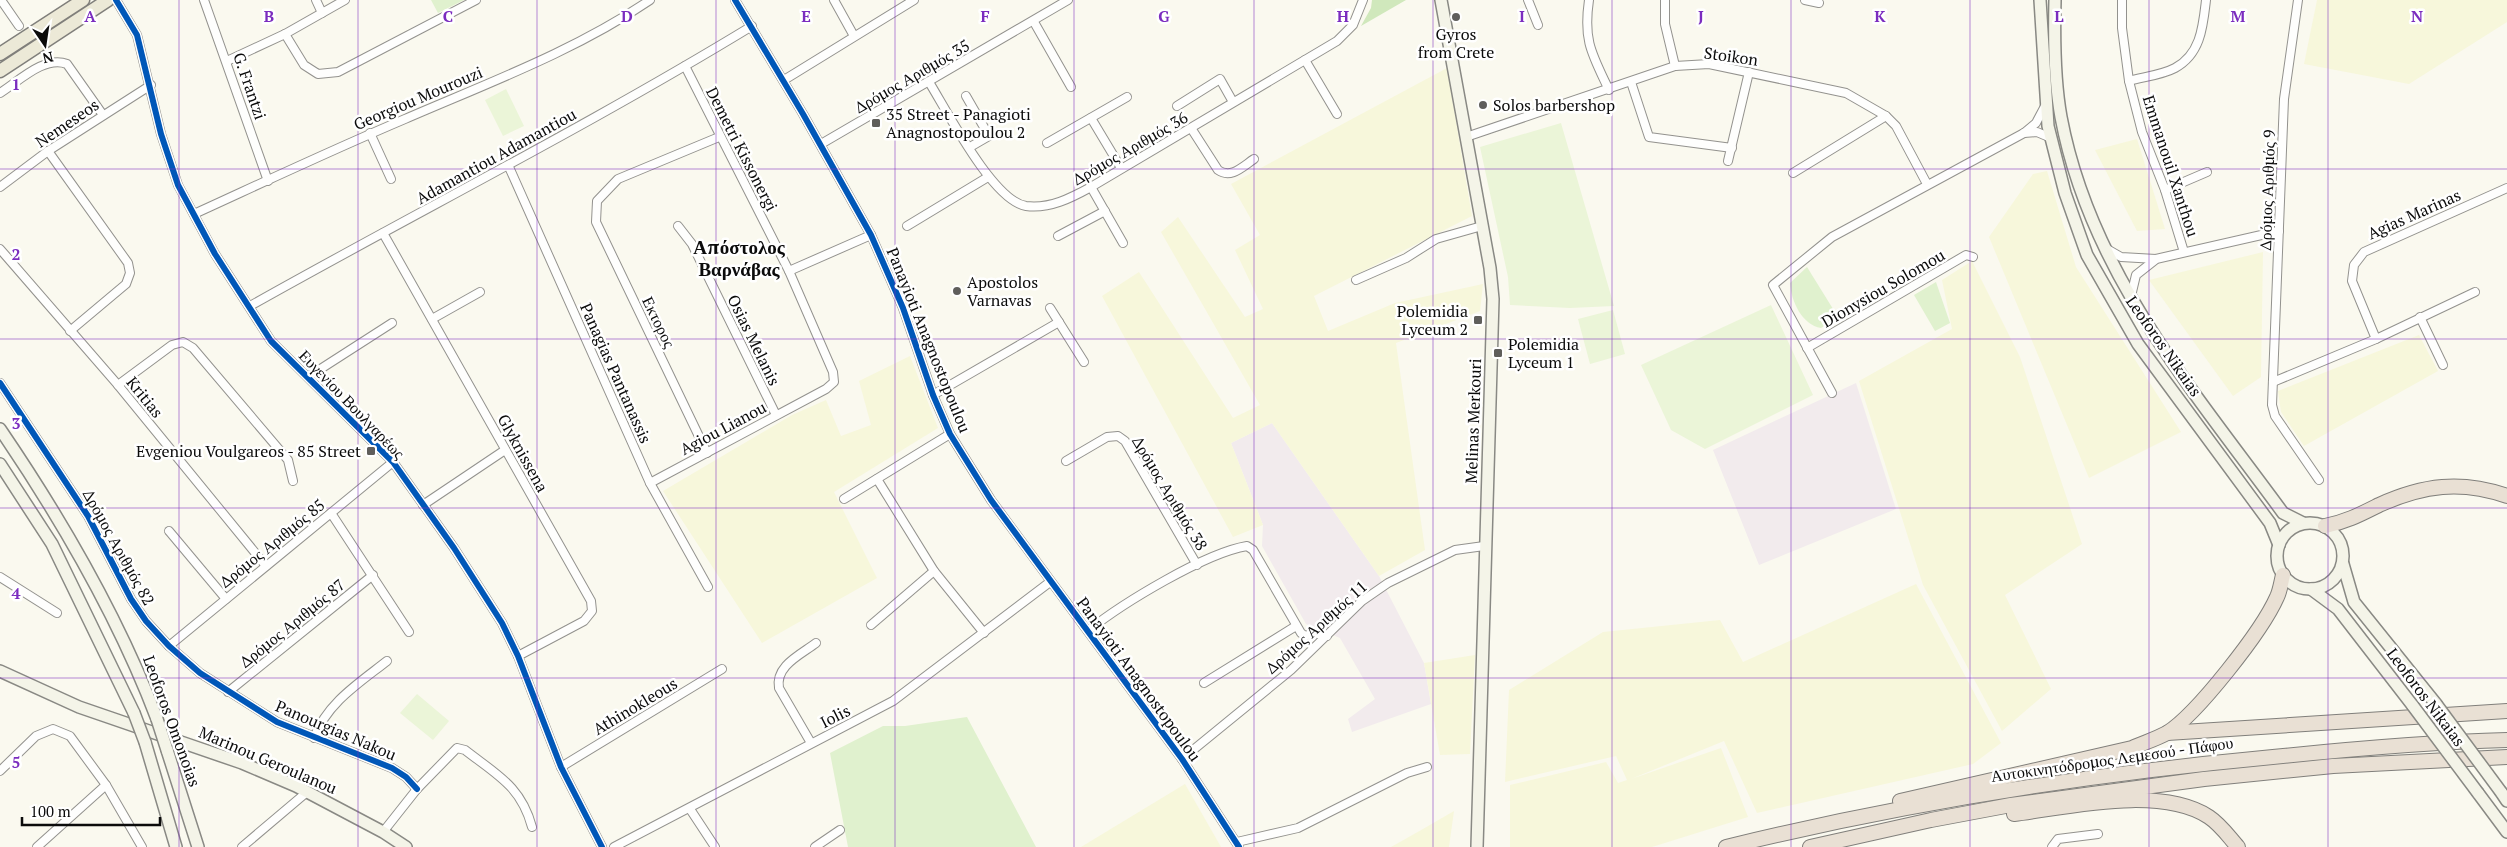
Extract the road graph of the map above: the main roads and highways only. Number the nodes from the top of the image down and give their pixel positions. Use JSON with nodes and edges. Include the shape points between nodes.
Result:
{"nodes":[{"id":1,"x":83,"y":0,"type":"edge"},
{"id":2,"x":108,"y":0,"type":"edge"},
{"id":3,"x":1441,"y":0,"type":"edge"},
{"id":4,"x":2040,"y":0,"type":"edge"},
{"id":5,"x":2055,"y":0,"type":"edge"},
{"id":6,"x":0,"y":54,"type":"edge"},
{"id":7,"x":0,"y":70,"type":"edge"},
{"id":8,"x":0,"y":429,"type":"edge"},
{"id":9,"x":0,"y":464,"type":"edge"},
{"id":10,"x":2507,"y":496,"type":"edge"},
{"id":11,"x":2303,"y":523,"type":"junction"},
{"id":12,"x":2325,"y":526,"type":"junction"},
{"id":13,"x":2279,"y":545,"type":"junction"},
{"id":14,"x":2343,"y":564,"type":"junction"},
{"id":15,"x":2283,"y":576,"type":"junction"},
{"id":16,"x":2311,"y":589,"type":"junction"},
{"id":17,"x":0,"y":670,"type":"edge"},
{"id":18,"x":2507,"y":712,"type":"edge"},
{"id":19,"x":2167,"y":733,"type":"junction"},
{"id":20,"x":2507,"y":740,"type":"edge"},
{"id":21,"x":2507,"y":757,"type":"edge"},
{"id":22,"x":2504,"y":796,"type":"edge"},
{"id":23,"x":1832,"y":821,"type":"junction"},
{"id":24,"x":2507,"y":832,"type":"edge"},
{"id":25,"x":1845,"y":839,"type":"junction"},
{"id":26,"x":176,"y":847,"type":"edge"},
{"id":27,"x":198,"y":847,"type":"edge"},
{"id":28,"x":406,"y":847,"type":"edge"},
{"id":29,"x":1477,"y":847,"type":"edge"},
{"id":30,"x":1726,"y":847,"type":"edge"},
{"id":31,"x":1810,"y":847,"type":"edge"},
{"id":32,"x":2238,"y":847,"type":"edge"}],
"edges":[{"from":1,"to":6,"type":"main road"},
{"from":2,"to":7,"type":"main road"},
{"from":3,"to":29,"type":"main road","name":"Melinas Merkouri","via":[[1493,299]]},
{"from":4,"to":13,"type":"main road","name":"Leoforos Nikaias","via":[[2045,104],[2051,138],[2064,193],[2087,255],[2138,344],[2270,523]]},
{"from":5,"to":11,"type":"main road","name":"Leoforos Nikaias","via":[[2054,42],[2061,117],[2081,192],[2102,245],[2153,336],[2284,513]]},
{"from":8,"to":27,"type":"main road","name":"Leoforos Omonoias","bridge":true,"via":[[47,497],[79,553],[144,684]]},
{"from":9,"to":26,"type":"main road","name":"Leoforos Omonoias","bridge":true,"via":[[52,544],[134,713]]},
{"from":10,"to":12,"type":"highway","via":[[2476,487],[2446,486],[2411,492],[2358,517]]},
{"from":11,"to":12,"type":"main road"},
{"from":11,"to":13,"type":"main road","via":[[2284,535]]},
{"from":12,"to":14,"type":"main road","via":[[2341,542]]},
{"from":13,"to":15,"type":"main road","via":[[2278,566]]},
{"from":14,"to":16,"type":"main road","via":[[2331,582]]},
{"from":14,"to":22,"type":"main road","name":"Leoforos Nikaias","bridge":true,"via":[[2354,602]]},
{"from":15,"to":16,"type":"main road","via":[[2291,583]]},
{"from":15,"to":19,"type":"highway","via":[[2278,596],[2266,617],[2194,710]]},
{"from":16,"to":24,"type":"main road","name":"Leoforos Nikaias","bridge":true,"via":[[2338,609]]},
{"from":17,"to":28,"type":"main road","name":"Marinou Geroulanou","via":[[79,707],[242,763],[307,792]]},
{"from":18,"to":19,"type":"highway"},
{"from":19,"to":23,"type":"highway","via":[[2132,748],[1917,796]]},
{"from":20,"to":23,"type":"highway","name":"Αυτοκινητόδρομος Λεμεσού - Πάφου","via":[[2193,764],[2019,788]]},
{"from":21,"to":25,"type":"highway","name":"Αυτοκινητόδρομος Λεμεσού - Πάφου","via":[[2333,766],[2204,779],[2011,805]]},
{"from":23,"to":30,"type":"highway","name":"Αυτοκινητόδρομος Λεμεσού - Πάφου"},
{"from":25,"to":31,"type":"highway","name":"Αυτοκινητόδρομος Λεμεσού - Πάφου"},
{"from":25,"to":32,"type":"highway","via":[[2004,815],[2146,800],[2170,801],[2208,816]]}]}
